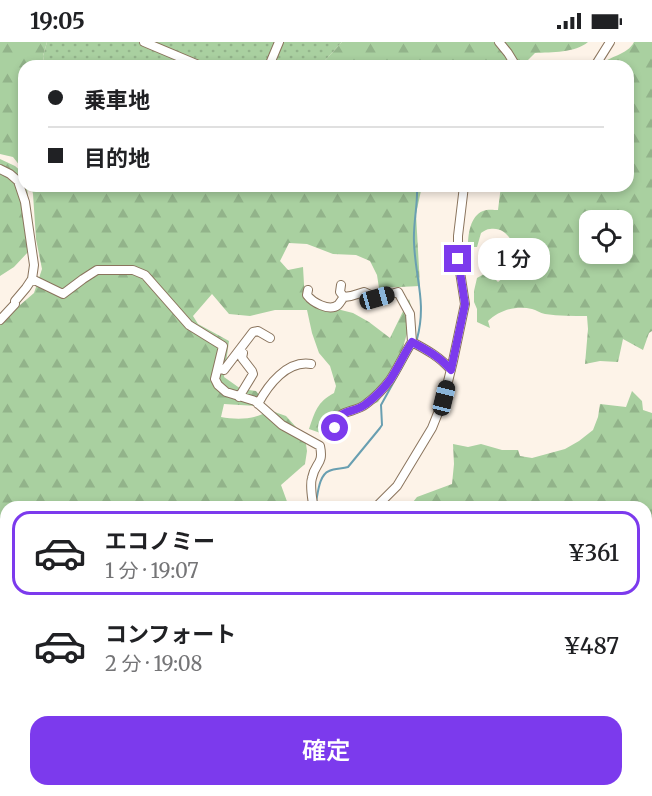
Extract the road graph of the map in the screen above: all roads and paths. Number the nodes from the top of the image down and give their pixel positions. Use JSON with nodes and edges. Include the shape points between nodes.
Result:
{"nodes":[{"id":1,"x":144,"y":42,"type":"edge"},
{"id":2,"x":279,"y":42,"type":"edge"},
{"id":3,"x":499,"y":42,"type":"edge"},
{"id":4,"x":610,"y":42,"type":"edge"},
{"id":5,"x":187,"y":60,"type":"edge"},
{"id":6,"x":272,"y":60,"type":"edge"},
{"id":7,"x":512,"y":60,"type":"edge"},
{"id":8,"x":599,"y":60,"type":"edge"},
{"id":9,"x":0,"y":169,"type":"edge"},
{"id":10,"x":18,"y":181,"type":"edge"},
{"id":11,"x":22,"y":192,"type":"edge"},
{"id":12,"x":463,"y":192,"type":"edge"},
{"id":13,"x":32,"y":279,"type":"junction"},
{"id":14,"x":340,"y":285,"type":"dead end"},
{"id":15,"x":308,"y":290,"type":"dead end"},
{"id":16,"x":344,"y":297,"type":"junction"},
{"id":17,"x":0,"y":320,"type":"edge"},
{"id":18,"x":270,"y":338,"type":"dead end"},
{"id":19,"x":412,"y":342,"type":"junction"},
{"id":20,"x":243,"y":353,"type":"dead end"},
{"id":21,"x":311,"y":364,"type":"dead end"},
{"id":22,"x":218,"y":368,"type":"junction"},
{"id":23,"x":451,"y":370,"type":"junction"},
{"id":24,"x":239,"y":397,"type":"junction"},
{"id":25,"x":258,"y":404,"type":"junction"},
{"id":26,"x":335,"y":428,"type":"dead end"},
{"id":27,"x":312,"y":501,"type":"edge"},
{"id":28,"x":382,"y":501,"type":"edge"}],
"edges":[{"from":1,"to":5,"type":"street"},
{"from":2,"to":6,"type":"street"},
{"from":3,"to":7,"type":"street"},
{"from":4,"to":8,"type":"street"},
{"from":9,"to":10,"type":"street"},
{"from":11,"to":13,"type":"street","via":[[34,265]]},
{"from":12,"to":23,"type":"street","via":[[458,259],[465,304]]},
{"from":13,"to":17,"type":"street"},
{"from":13,"to":22,"type":"street","via":[[63,294],[97,270],[133,270],[145,275],[189,325],[223,346]]},
{"from":14,"to":16,"type":"street"},
{"from":15,"to":16,"type":"street","via":[[311,301],[325,306],[334,307]]},
{"from":16,"to":19,"type":"street","via":[[364,292],[377,298],[398,292],[410,314]]},
{"from":18,"to":22,"type":"street","via":[[254,332],[224,370]]},
{"from":19,"to":23,"type":"street"},
{"from":19,"to":26,"type":"street","via":[[390,380],[368,403],[344,412]]},
{"from":20,"to":24,"type":"street","via":[[242,358],[253,374]]},
{"from":21,"to":25,"type":"street","via":[[285,369]]},
{"from":22,"to":24,"type":"street","via":[[218,385]]},
{"from":23,"to":28,"type":"street","via":[[432,428],[397,486]]},
{"from":24,"to":25,"type":"street"},
{"from":25,"to":27,"type":"street","via":[[282,425],[320,446],[322,457],[312,478]]}]}
